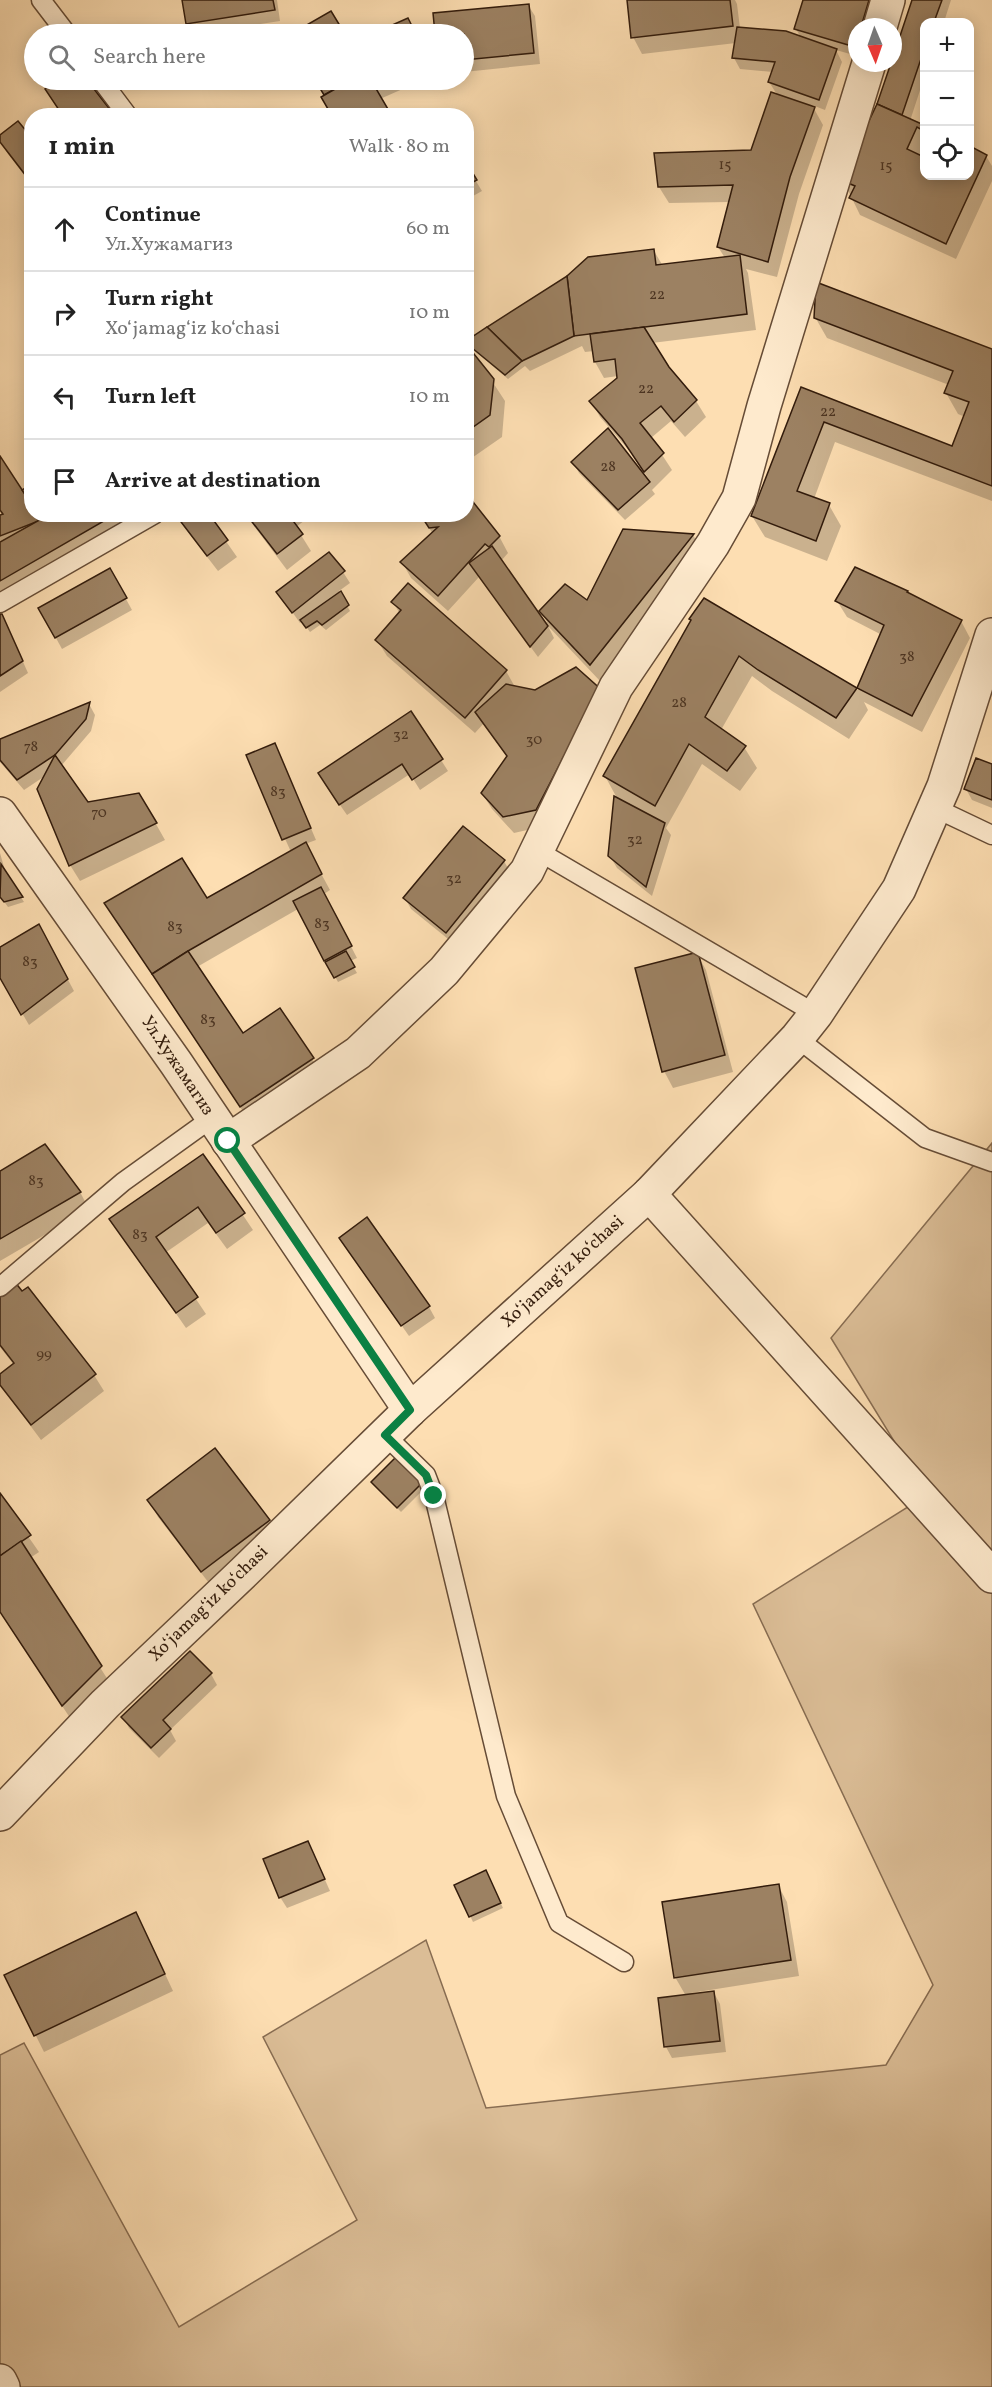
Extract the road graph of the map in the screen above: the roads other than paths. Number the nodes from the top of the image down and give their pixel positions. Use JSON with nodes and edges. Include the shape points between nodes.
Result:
{"nodes":[{"id":1,"x":41,"y":0,"type":"edge"},
{"id":2,"x":888,"y":0,"type":"edge"},
{"id":3,"x":883,"y":18,"type":"edge"},
{"id":4,"x":59,"y":24,"type":"edge"},
{"id":5,"x":866,"y":72,"type":"edge"},
{"id":6,"x":108,"y":90,"type":"edge"},
{"id":7,"x":122,"y":108,"type":"edge"},
{"id":8,"x":141,"y":522,"type":"edge"},
{"id":9,"x":0,"y":603,"type":"edge"},
{"id":10,"x":992,"y":634,"type":"edge"},
{"id":11,"x":935,"y":808,"type":"junction"},
{"id":12,"x":0,"y":814,"type":"edge"},
{"id":13,"x":992,"y":835,"type":"edge"},
{"id":14,"x":538,"y":850,"type":"junction"},
{"id":15,"x":807,"y":1026,"type":"junction"},
{"id":16,"x":220,"y":1130,"type":"junction"},
{"id":17,"x":992,"y":1162,"type":"edge"},
{"id":18,"x":649,"y":1194,"type":"junction"},
{"id":19,"x":0,"y":1287,"type":"edge"},
{"id":20,"x":410,"y":1410,"type":"junction"},
{"id":21,"x":385,"y":1435,"type":"junction"},
{"id":22,"x":992,"y":1576,"type":"edge"},
{"id":23,"x":0,"y":1814,"type":"edge"},
{"id":24,"x":624,"y":1962,"type":"dead end"},
{"id":25,"x":0,"y":2381,"type":"edge"},
{"id":26,"x":3,"y":2387,"type":"edge"}],
"edges":[{"from":1,"to":4,"type":"lane"},
{"from":2,"to":3,"type":"street"},
{"from":5,"to":14,"type":"street","via":[[739,498],[713,544],[616,687]]},
{"from":6,"to":7,"type":"lane"},
{"from":8,"to":9,"type":"lane"},
{"from":10,"to":11,"type":"street","name":"Xoʻjamagʻiz koʻchasi"},
{"from":11,"to":13,"type":"lane"},
{"from":11,"to":15,"type":"street","name":"Xoʻjamagʻiz koʻchasi","via":[[899,889]]},
{"from":12,"to":16,"type":"street","name":"Ул.Хужамагиз"},
{"from":14,"to":15,"type":"lane"},
{"from":14,"to":16,"type":"street","via":[[526,871],[444,971],[358,1053]]},
{"from":15,"to":17,"type":"lane","via":[[925,1138]]},
{"from":15,"to":18,"type":"street","name":"Xoʻjamagʻiz koʻchasi"},
{"from":16,"to":19,"type":"lane","via":[[123,1182]]},
{"from":16,"to":20,"type":"street","name":"Ул.Хужамагиз"},
{"from":18,"to":20,"type":"street","name":"Xoʻjamagʻiz koʻchasi"},
{"from":18,"to":22,"type":"street"},
{"from":20,"to":21,"type":"street","name":"Xoʻjamagʻiz koʻchasi"},
{"from":21,"to":23,"type":"street","name":"Xoʻjamagʻiz koʻchasi","via":[[105,1704]]},
{"from":21,"to":24,"type":"lane","via":[[426,1475],[434,1496],[506,1796],[559,1923]]},
{"from":25,"to":26,"type":"street"}]}
